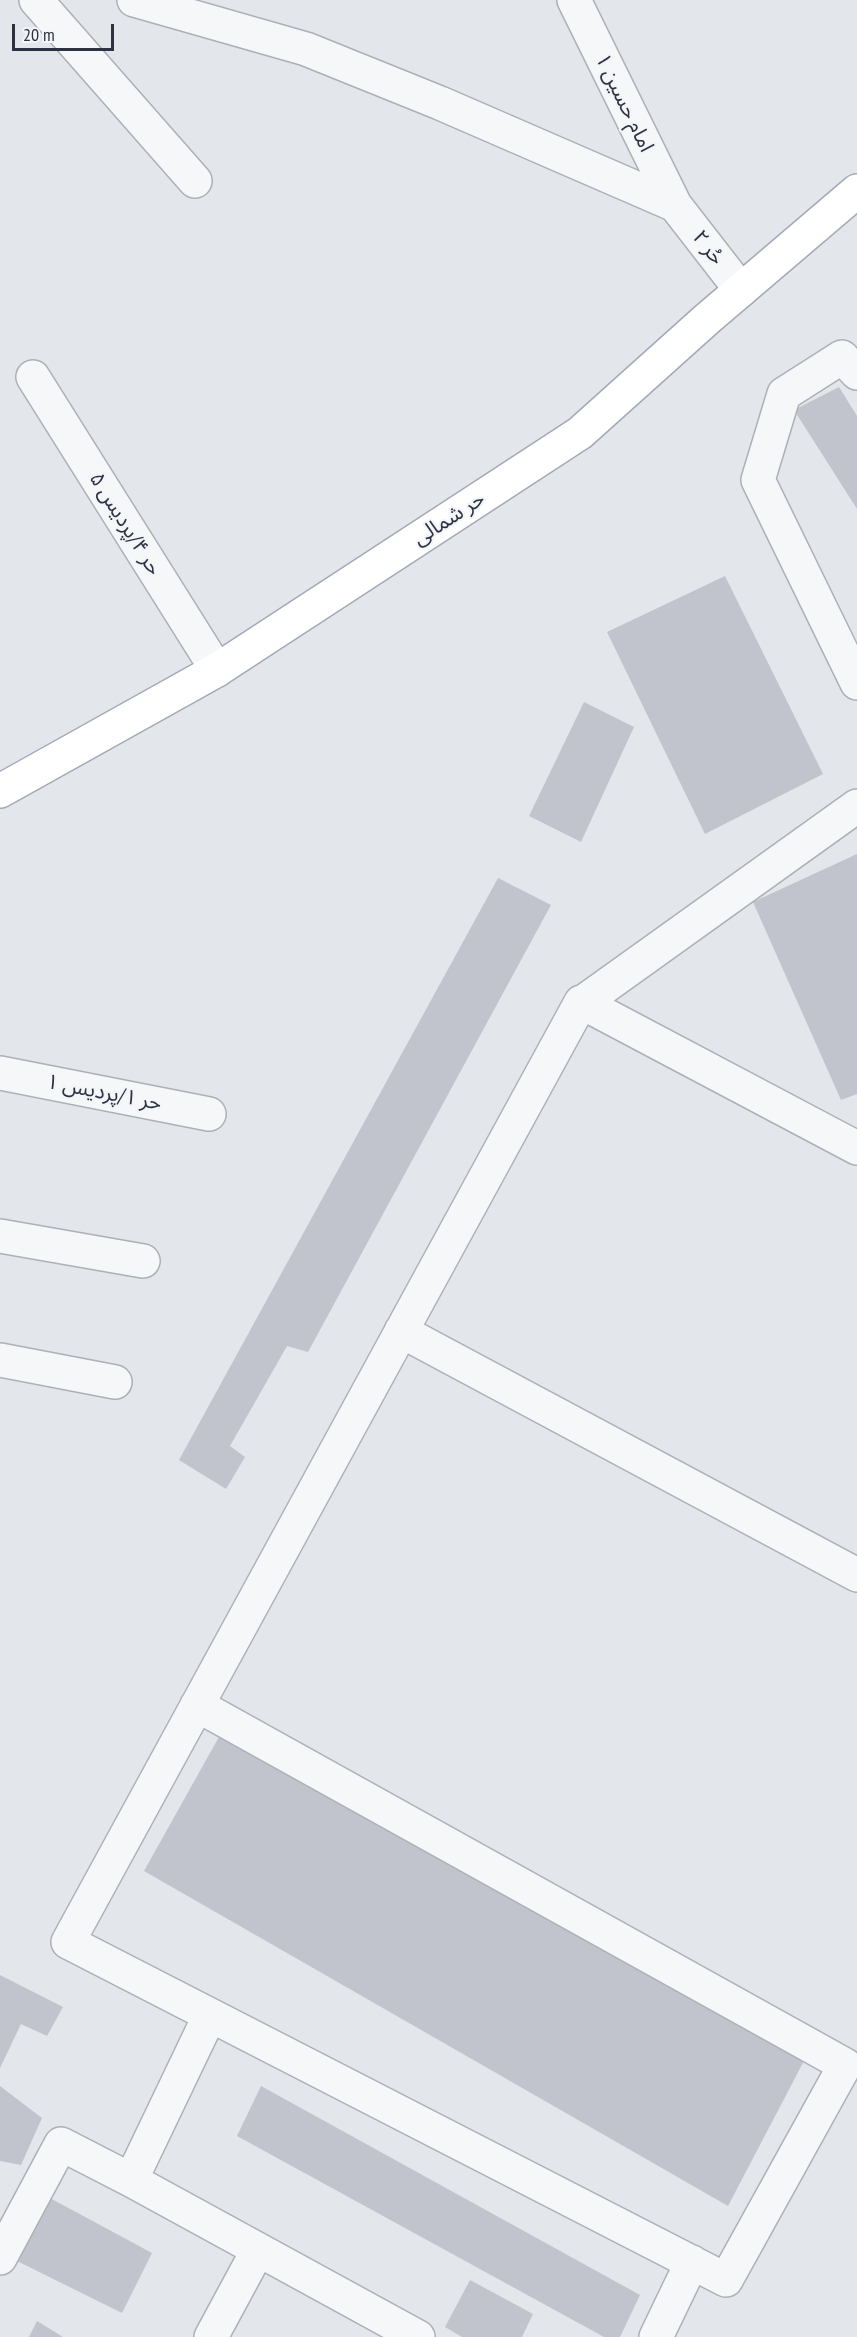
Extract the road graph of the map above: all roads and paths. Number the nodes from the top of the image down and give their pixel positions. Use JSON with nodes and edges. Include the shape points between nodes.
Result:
{"nodes":[{"id":1,"x":36,"y":0,"type":"edge"},
{"id":2,"x":134,"y":0,"type":"edge"},
{"id":3,"x":574,"y":0,"type":"edge"},
{"id":4,"x":195,"y":181,"type":"dead end"},
{"id":5,"x":857,"y":191,"type":"edge"},
{"id":6,"x":675,"y":205,"type":"junction"},
{"id":7,"x":741,"y":290,"type":"junction"},
{"id":8,"x":857,"y":373,"type":"edge"},
{"id":9,"x":33,"y":377,"type":"dead end"},
{"id":10,"x":217,"y":670,"type":"junction"},
{"id":11,"x":857,"y":682,"type":"edge"},
{"id":12,"x":0,"y":791,"type":"edge"},
{"id":13,"x":857,"y":806,"type":"edge"},
{"id":14,"x":582,"y":1003,"type":"junction"},
{"id":15,"x":0,"y":1072,"type":"edge"},
{"id":16,"x":209,"y":1113,"type":"dead end"},
{"id":17,"x":857,"y":1148,"type":"edge"},
{"id":18,"x":0,"y":1236,"type":"edge"},
{"id":19,"x":143,"y":1261,"type":"dead end"},
{"id":20,"x":401,"y":1331,"type":"junction"},
{"id":21,"x":0,"y":1360,"type":"edge"},
{"id":22,"x":115,"y":1382,"type":"dead end"},
{"id":23,"x":857,"y":1575,"type":"edge"},
{"id":24,"x":197,"y":1706,"type":"junction"},
{"id":25,"x":210,"y":2015,"type":"junction"},
{"id":26,"x":131,"y":2180,"type":"junction"},
{"id":27,"x":258,"y":2250,"type":"junction"},
{"id":28,"x":0,"y":2258,"type":"edge"},
{"id":29,"x":692,"y":2262,"type":"junction"},
{"id":30,"x":211,"y":2337,"type":"edge"},
{"id":31,"x":418,"y":2337,"type":"edge"},
{"id":32,"x":656,"y":2337,"type":"edge"}],
"edges":[{"from":1,"to":4,"type":"street"},
{"from":2,"to":6,"type":"street","via":[[306,49]]},
{"from":3,"to":6,"type":"street","name":"امام حسین ۱"},
{"from":5,"to":7,"type":"main road","name":"حر شمالی"},
{"from":6,"to":7,"type":"street","name":"حُر ۲"},
{"from":7,"to":10,"type":"main road","name":"حر شمالی","via":[[580,434]]},
{"from":8,"to":11,"type":"street","via":[[842,357],[784,394],[758,480]]},
{"from":9,"to":10,"type":"street","name":"حر ۴/پردیس ۵"},
{"from":10,"to":12,"type":"main road","name":"حر شمالی"},
{"from":13,"to":14,"type":"street"},
{"from":14,"to":17,"type":"street"},
{"from":14,"to":20,"type":"street"},
{"from":15,"to":16,"type":"street","name":"حر ۱/پردیس ۱"},
{"from":18,"to":19,"type":"street"},
{"from":20,"to":23,"type":"street"},
{"from":20,"to":24,"type":"street"},
{"from":21,"to":22,"type":"street"},
{"from":24,"to":25,"type":"street","via":[[68,1942]]},
{"from":24,"to":29,"type":"street","via":[[845,2065],[726,2280]]},
{"from":25,"to":26,"type":"street"},
{"from":25,"to":29,"type":"street"},
{"from":26,"to":27,"type":"street"},
{"from":26,"to":28,"type":"street","via":[[61,2144]]},
{"from":27,"to":30,"type":"street"},
{"from":27,"to":31,"type":"street"},
{"from":29,"to":32,"type":"street"}]}
